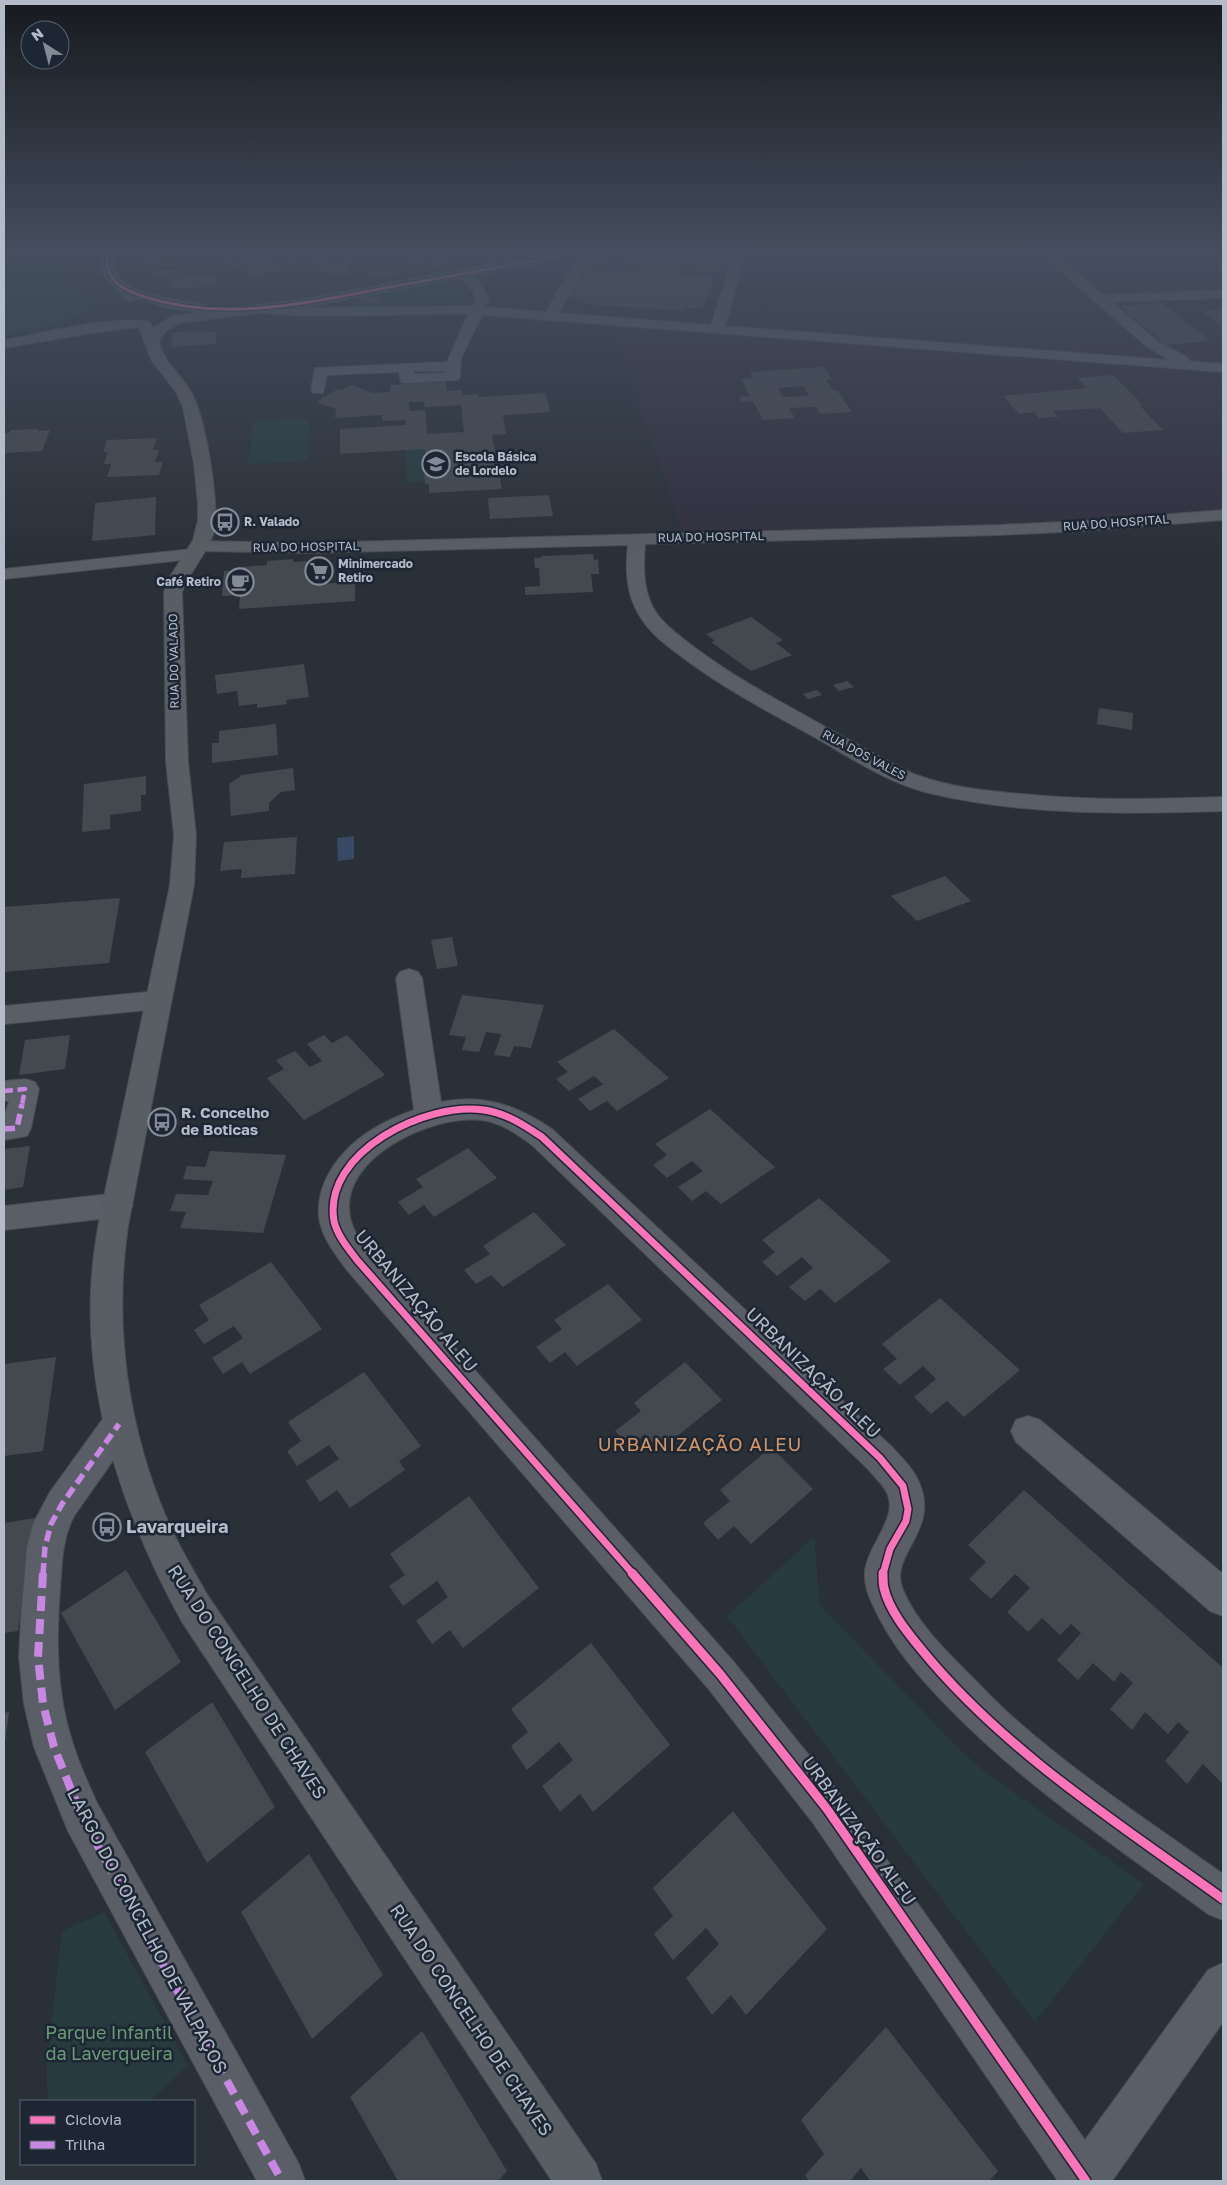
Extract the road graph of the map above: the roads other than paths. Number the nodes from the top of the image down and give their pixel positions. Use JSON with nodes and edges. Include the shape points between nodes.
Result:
{"nodes":[{"id":1,"x":156,"y":355,"type":"edge"},
{"id":2,"x":455,"y":355,"type":"edge"},
{"id":3,"x":1056,"y":355,"type":"edge"},
{"id":4,"x":1171,"y":355,"type":"edge"},
{"id":5,"x":1200,"y":366,"type":"junction"},
{"id":6,"x":1223,"y":368,"type":"edge"},
{"id":7,"x":318,"y":390,"type":"dead end"},
{"id":8,"x":1223,"y":515,"type":"edge"},
{"id":9,"x":637,"y":539,"type":"junction"},
{"id":10,"x":196,"y":550,"type":"junction"},
{"id":11,"x":4,"y":574,"type":"edge"},
{"id":12,"x":1223,"y":804,"type":"edge"},
{"id":13,"x":409,"y":978,"type":"dead end"},
{"id":14,"x":158,"y":1000,"type":"junction"},
{"id":15,"x":4,"y":1015,"type":"edge"},
{"id":16,"x":4,"y":1091,"type":"edge"},
{"id":17,"x":429,"y":1116,"type":"junction"},
{"id":18,"x":4,"y":1129,"type":"edge"},
{"id":19,"x":118,"y":1205,"type":"junction"},
{"id":20,"x":4,"y":1218,"type":"edge"},
{"id":21,"x":120,"y":1424,"type":"junction"},
{"id":22,"x":1028,"y":1430,"type":"dead end"},
{"id":23,"x":1223,"y":1598,"type":"edge"},
{"id":24,"x":1223,"y":1899,"type":"edge"},
{"id":25,"x":1223,"y":1985,"type":"edge"},
{"id":26,"x":1086,"y":2180,"type":"edge"},
{"id":27,"x":282,"y":2181,"type":"edge"},
{"id":28,"x":579,"y":2181,"type":"edge"}],
"edges":[{"from":1,"to":10,"type":"street","name":"RUA DO VALADO","via":[[189,403],[205,488],[206,527]]},
{"from":2,"to":7,"type":"street","via":[[453,378],[406,379],[406,367],[320,371]]},
{"from":3,"to":5,"type":"street"},
{"from":4,"to":5,"type":"street"},
{"from":5,"to":6,"type":"street"},
{"from":8,"to":9,"type":"street","name":"RUA DO HOSPITAL","via":[[1039,529]]},
{"from":9,"to":10,"type":"street","name":"RUA DO HOSPITAL"},
{"from":9,"to":12,"type":"street","name":"RUA DOS VALES","via":[[637,588],[641,603],[660,628],[734,685],[890,771],[933,787],[1076,805]]},
{"from":10,"to":11,"type":"street","name":"RUA DO HOSPITAL"},
{"from":10,"to":14,"type":"street","name":"RUA DO VALADO","via":[[179,575],[173,592],[177,762],[185,835],[182,885]]},
{"from":13,"to":17,"type":"street"},
{"from":14,"to":15,"type":"street"},
{"from":14,"to":19,"type":"street","name":"RUA DO CONCELHO DE CHAVES"},
{"from":16,"to":18,"type":"street","via":[[25,1089],[17,1128]]},
{"from":17,"to":24,"type":"street","name":"URBANIZAÇÃO ALEU","via":[[474,1108],[496,1112],[512,1117],[542,1137],[880,1458],[903,1486],[908,1509],[906,1521],[890,1549],[883,1570],[884,1589],[912,1638],[938,1670],[1000,1732],[1076,1793]]},
{"from":17,"to":26,"type":"street","name":"URBANIZAÇÃO ALEU","via":[[382,1137],[346,1167],[336,1186],[333,1207],[335,1223],[344,1242],[720,1674],[778,1747],[827,1809]]},
{"from":19,"to":20,"type":"street"},
{"from":19,"to":21,"type":"street","name":"RUA DO CONCELHO DE CHAVES","via":[[106,1310]]},
{"from":21,"to":27,"type":"street","name":"LARGO DO CONCELHO DE VALPAÇOS","via":[[51,1524],[45,1547],[39,1619],[38,1657],[43,1704],[54,1747],[82,1816]]},
{"from":21,"to":28,"type":"street","name":"RUA DO CONCELHO DE CHAVES","via":[[148,1517],[195,1609]]},
{"from":22,"to":23,"type":"street"},
{"from":25,"to":26,"type":"street","name":"URBANIZAÇÃO ALEU"}]}
